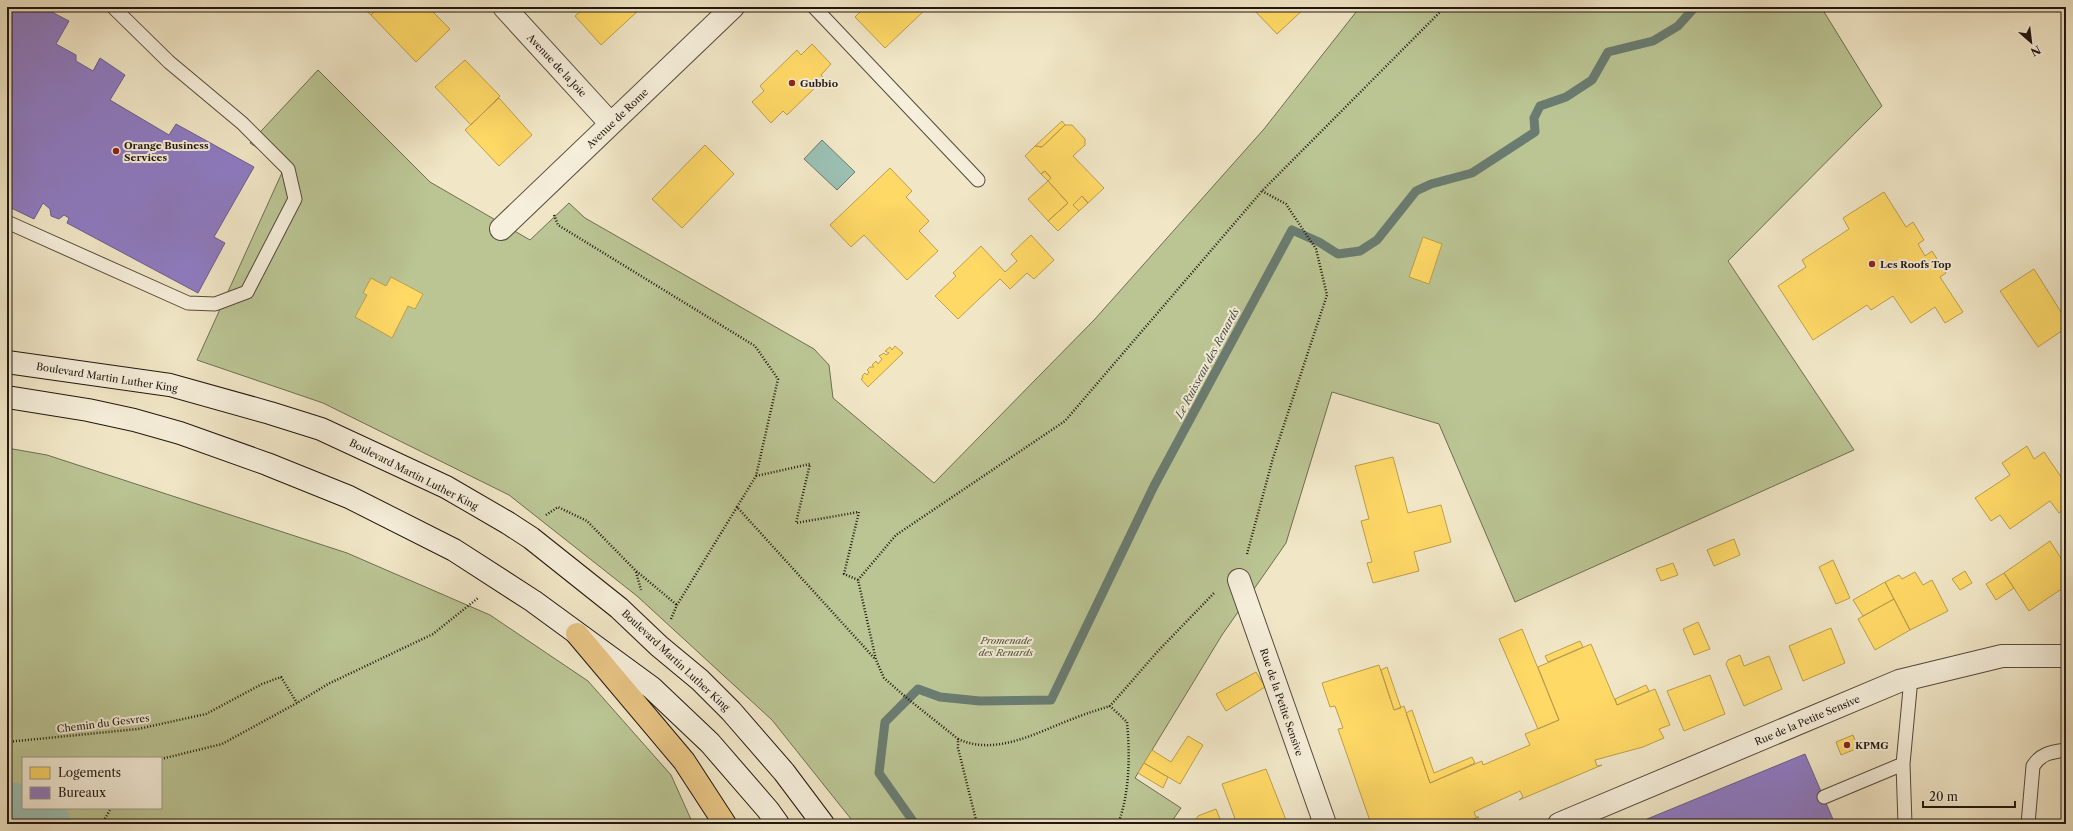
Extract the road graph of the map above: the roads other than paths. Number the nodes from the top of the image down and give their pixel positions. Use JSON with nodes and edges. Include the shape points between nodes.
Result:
{"nodes":[{"id":1,"x":113,"y":7,"type":"edge"},
{"id":2,"x":504,"y":7,"type":"edge"},
{"id":3,"x":733,"y":7,"type":"edge"},
{"id":4,"x":814,"y":7,"type":"edge"},
{"id":5,"x":610,"y":124,"type":"junction"},
{"id":6,"x":978,"y":180,"type":"dead end"},
{"id":7,"x":7,"y":222,"type":"edge"},
{"id":8,"x":501,"y":229,"type":"dead end"},
{"id":9,"x":7,"y":362,"type":"edge"},
{"id":10,"x":7,"y":397,"type":"edge"},
{"id":11,"x":1239,"y":580,"type":"road end"},
{"id":12,"x":577,"y":634,"type":"junction"},
{"id":13,"x":2066,"y":656,"type":"edge"},
{"id":14,"x":1911,"y":678,"type":"junction"},
{"id":15,"x":2066,"y":750,"type":"edge"},
{"id":16,"x":1903,"y":764,"type":"junction"},
{"id":17,"x":1824,"y":796,"type":"dead end"},
{"id":18,"x":724,"y":824,"type":"edge"},
{"id":19,"x":778,"y":824,"type":"edge"},
{"id":20,"x":823,"y":824,"type":"edge"},
{"id":21,"x":1325,"y":824,"type":"edge"},
{"id":22,"x":1559,"y":824,"type":"edge"},
{"id":23,"x":1905,"y":824,"type":"edge"},
{"id":24,"x":2028,"y":824,"type":"edge"}],
"edges":[{"from":1,"to":7,"type":"lane","via":[[169,62],[242,123],[288,169],[295,199],[282,226],[247,292],[215,304],[188,303]]},
{"from":2,"to":5,"type":"main road","name":"Avenue de la Joie"},
{"from":3,"to":5,"type":"main road","name":"Avenue de Rome"},
{"from":4,"to":6,"type":"lane"},
{"from":5,"to":8,"type":"main road","name":"Avenue de Rome"},
{"from":9,"to":20,"type":"main road","name":"Boulevard Martin Luther King","via":[[170,386],[321,428],[446,487],[531,538],[619,608],[700,680],[784,772]]},
{"from":10,"to":12,"type":"main road","via":[[88,410],[180,433],[349,497],[454,550]]},
{"from":11,"to":21,"type":"main road","name":"Rue de la Petite Sensive"},
{"from":12,"to":18,"type":"highway","via":[[684,761]]},
{"from":12,"to":19,"type":"main road","via":[[652,688],[710,743]]},
{"from":13,"to":14,"type":"main road","name":"Rue de la Petite Sensive","via":[[2002,656]]},
{"from":14,"to":16,"type":"lane"},
{"from":14,"to":22,"type":"main road","name":"Rue de la Petite Sensive"},
{"from":15,"to":24,"type":"lane","via":[[2044,754],[2033,766]]},
{"from":16,"to":17,"type":"lane"},
{"from":16,"to":23,"type":"lane"}]}
